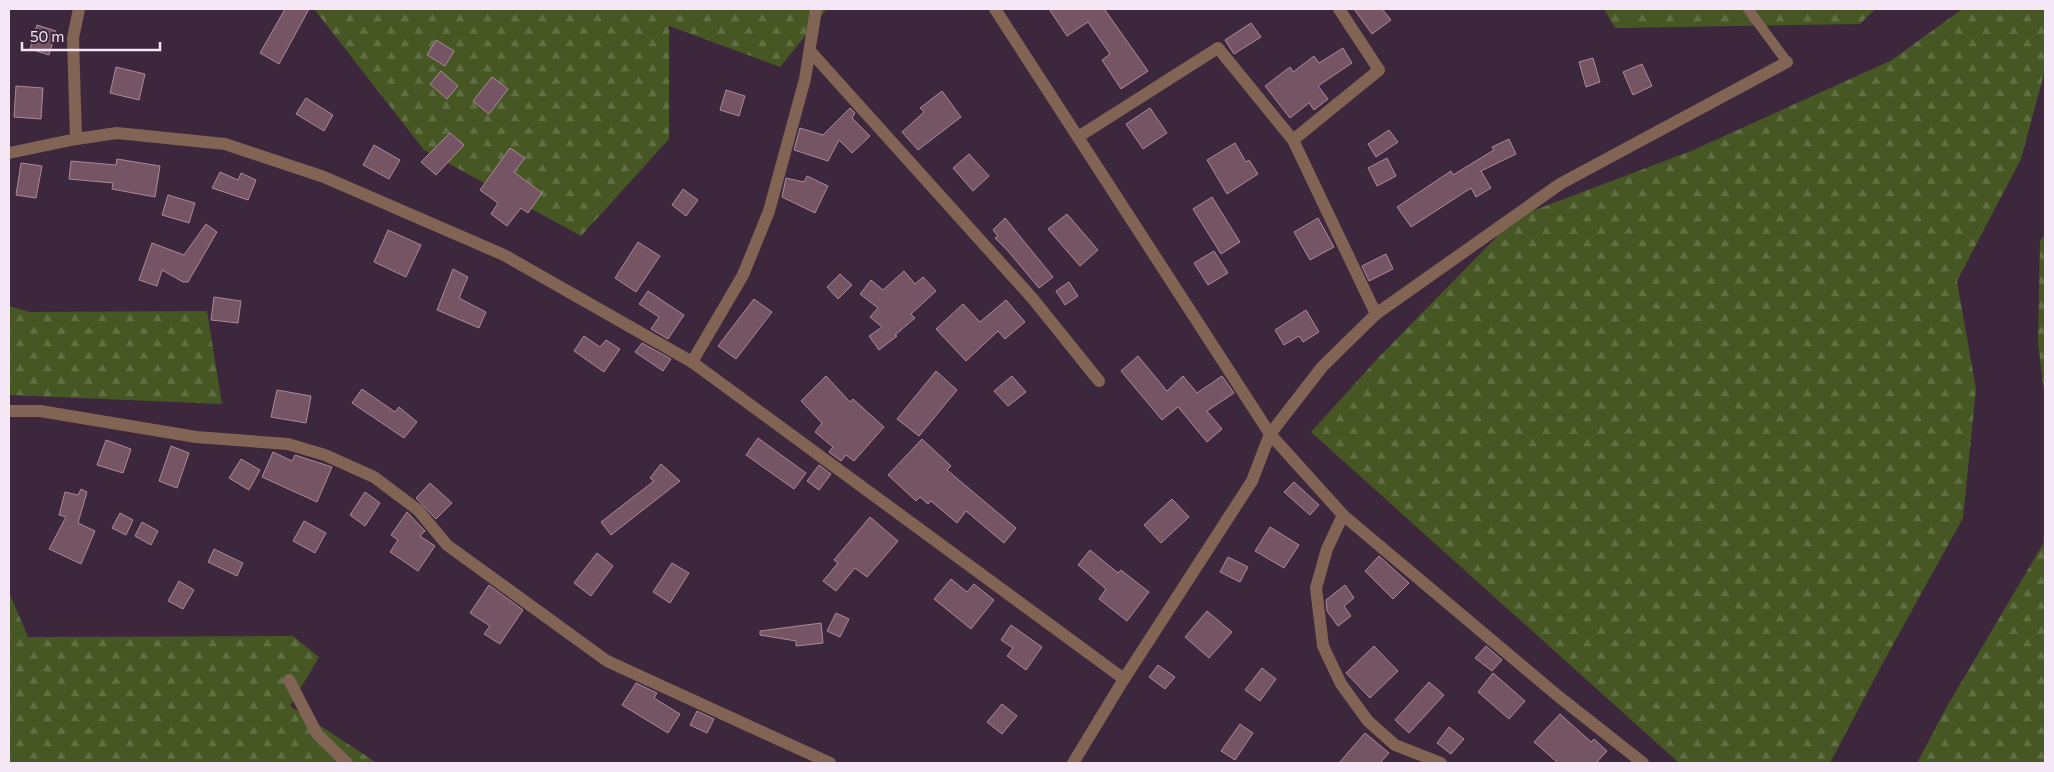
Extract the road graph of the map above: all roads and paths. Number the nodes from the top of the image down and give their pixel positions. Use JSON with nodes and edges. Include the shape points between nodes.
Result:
{"nodes":[{"id":1,"x":79,"y":9,"type":"edge"},
{"id":2,"x":816,"y":9,"type":"edge"},
{"id":3,"x":995,"y":9,"type":"edge"},
{"id":4,"x":1339,"y":9,"type":"edge"},
{"id":5,"x":1748,"y":9,"type":"edge"},
{"id":6,"x":810,"y":51,"type":"junction"},
{"id":7,"x":1787,"y":62,"type":"joint"},
{"id":8,"x":1078,"y":137,"type":"junction"},
{"id":9,"x":76,"y":138,"type":"junction"},
{"id":10,"x":1294,"y":140,"type":"junction"},
{"id":11,"x":9,"y":153,"type":"edge"},
{"id":12,"x":1376,"y":314,"type":"junction"},
{"id":13,"x":692,"y":362,"type":"junction"},
{"id":14,"x":1099,"y":382,"type":"dead end"},
{"id":15,"x":9,"y":411,"type":"edge"},
{"id":16,"x":1270,"y":434,"type":"junction"},
{"id":17,"x":1343,"y":516,"type":"junction"},
{"id":18,"x":1124,"y":679,"type":"junction"},
{"id":19,"x":289,"y":680,"type":"dead end"},
{"id":20,"x":347,"y":763,"type":"edge"},
{"id":21,"x":830,"y":763,"type":"edge"},
{"id":22,"x":1073,"y":763,"type":"edge"},
{"id":23,"x":1440,"y":763,"type":"edge"},
{"id":24,"x":1643,"y":763,"type":"edge"}],
"edges":[{"from":1,"to":9,"type":"street","via":[[73,38]]},
{"from":2,"to":6,"type":"street"},
{"from":3,"to":8,"type":"street"},
{"from":4,"to":10,"type":"street","via":[[1379,70]]},
{"from":5,"to":7,"type":"lane"},
{"from":6,"to":13,"type":"street","via":[[769,211],[743,275]]},
{"from":6,"to":14,"type":"street","via":[[1033,299]]},
{"from":7,"to":12,"type":"street","via":[[1560,184]]},
{"from":8,"to":10,"type":"street","via":[[1218,48]]},
{"from":8,"to":16,"type":"street"},
{"from":9,"to":11,"type":"street"},
{"from":9,"to":13,"type":"street","via":[[117,133],[225,144],[324,177],[504,256]]},
{"from":10,"to":12,"type":"street"},
{"from":12,"to":16,"type":"street","via":[[1322,367]]},
{"from":13,"to":18,"type":"street"},
{"from":15,"to":21,"type":"street","via":[[40,411],[196,437],[288,444],[325,455],[382,483],[418,510],[447,545],[607,661]]},
{"from":16,"to":17,"type":"street"},
{"from":16,"to":18,"type":"street","via":[[1252,481]]},
{"from":17,"to":23,"type":"street","via":[[1316,588],[1323,646],[1341,684],[1368,721],[1396,745]]},
{"from":17,"to":24,"type":"street","via":[[1550,690]]},
{"from":18,"to":22,"type":"street"},
{"from":19,"to":20,"type":"street","via":[[317,734]]}]}
